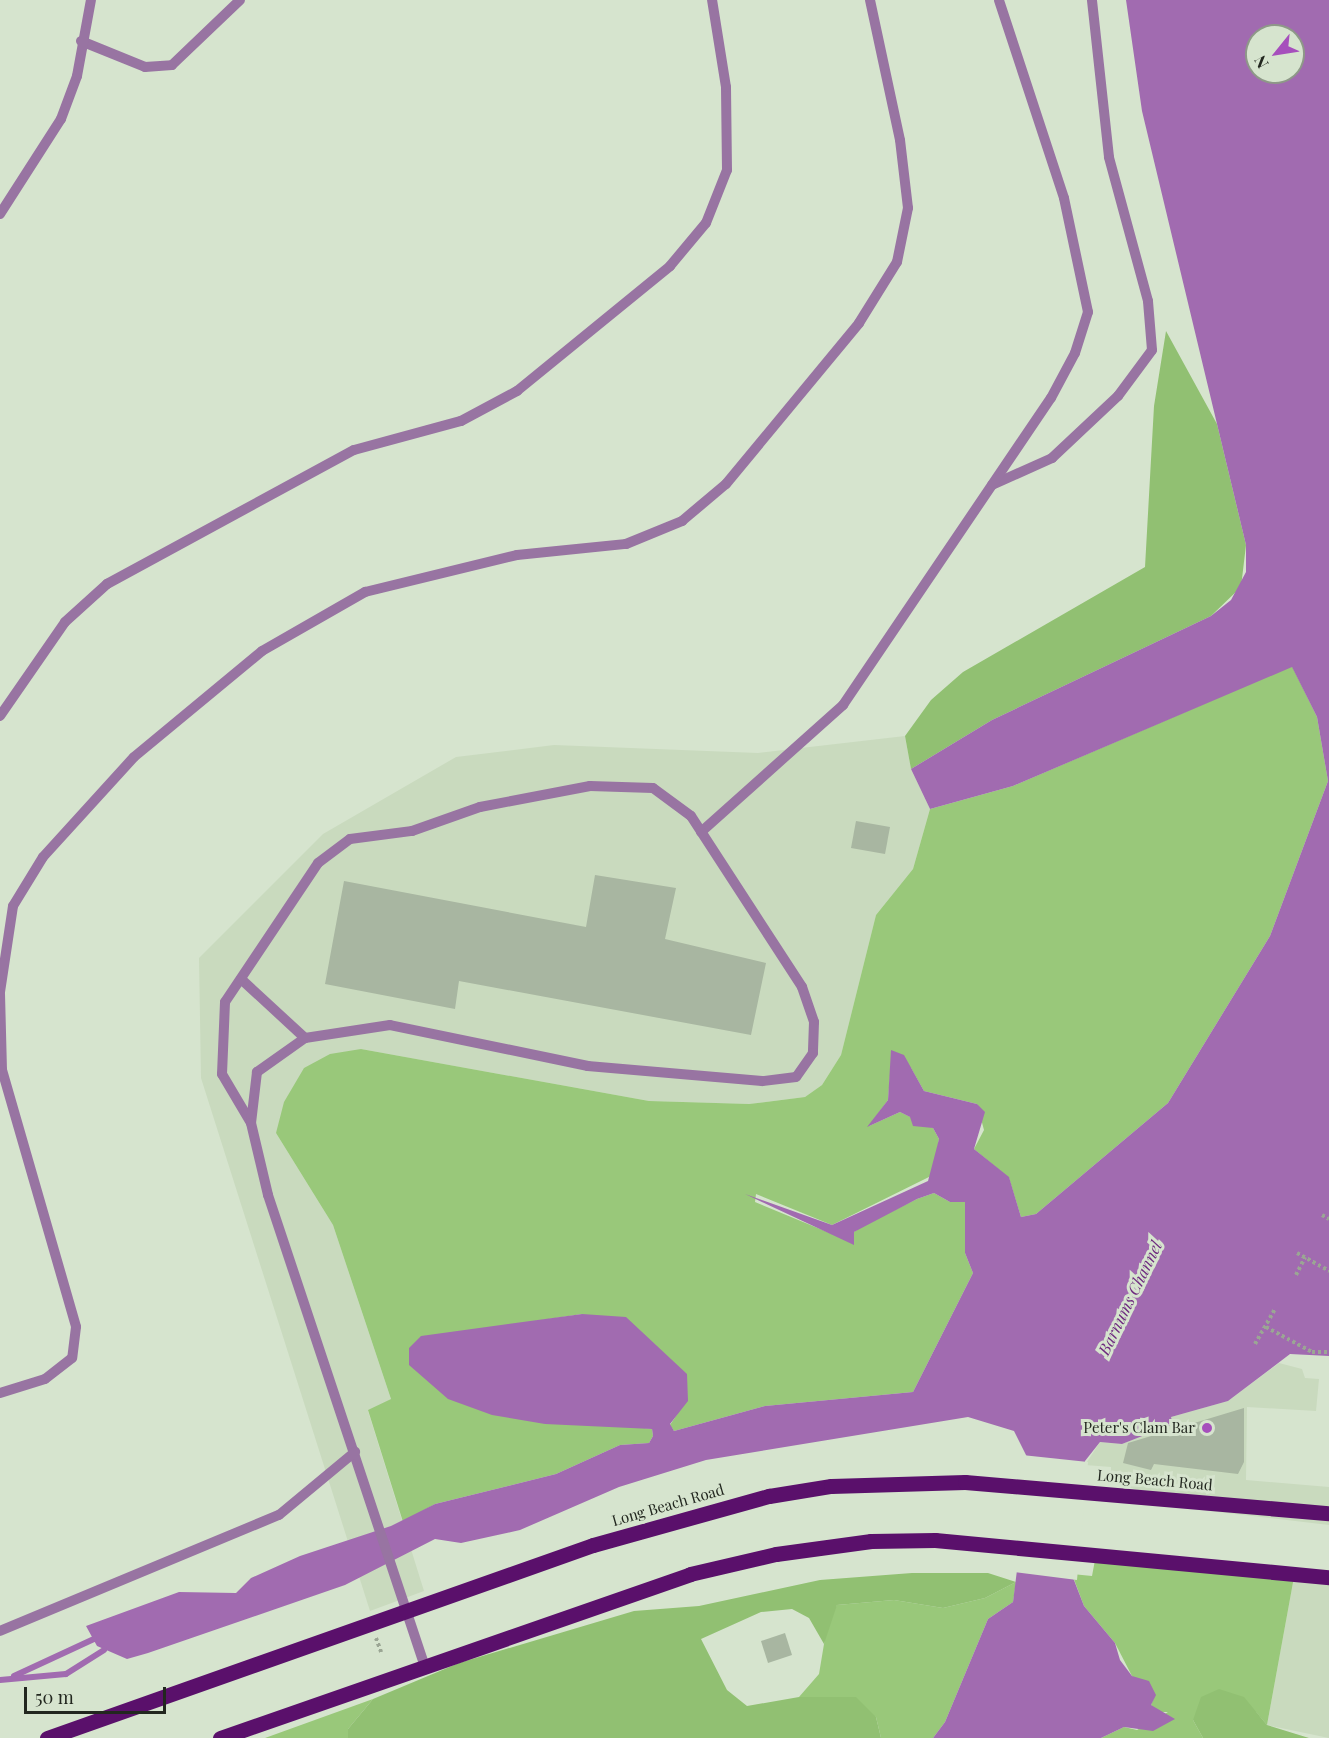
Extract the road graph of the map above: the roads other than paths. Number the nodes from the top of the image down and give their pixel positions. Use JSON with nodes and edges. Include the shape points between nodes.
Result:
{"nodes":[{"id":1,"x":91,"y":0,"type":"edge"},
{"id":2,"x":240,"y":0,"type":"edge"},
{"id":3,"x":712,"y":0,"type":"edge"},
{"id":4,"x":870,"y":0,"type":"edge"},
{"id":5,"x":999,"y":0,"type":"edge"},
{"id":6,"x":1092,"y":0,"type":"edge"},
{"id":7,"x":81,"y":41,"type":"junction"},
{"id":8,"x":0,"y":214,"type":"edge"},
{"id":9,"x":992,"y":486,"type":"junction"},
{"id":10,"x":0,"y":716,"type":"edge"},
{"id":11,"x":701,"y":832,"type":"junction"},
{"id":12,"x":241,"y":979,"type":"junction"},
{"id":13,"x":0,"y":993,"type":"edge"},
{"id":14,"x":305,"y":1038,"type":"junction"},
{"id":15,"x":251,"y":1123,"type":"junction"},
{"id":16,"x":0,"y":1393,"type":"edge"},
{"id":17,"x":355,"y":1452,"type":"junction"},
{"id":18,"x":1329,"y":1513,"type":"edge"},
{"id":19,"x":1329,"y":1577,"type":"edge"},
{"id":20,"x":405,"y":1610,"type":"junction"},
{"id":21,"x":0,"y":1631,"type":"edge"},
{"id":22,"x":425,"y":1666,"type":"junction"},
{"id":23,"x":47,"y":1738,"type":"edge"},
{"id":24,"x":220,"y":1738,"type":"edge"}],
"edges":[{"from":1,"to":7,"type":"lane"},
{"from":2,"to":7,"type":"lane","via":[[172,65],[145,67],[111,58]]},
{"from":3,"to":10,"type":"lane","via":[[726,87],[727,170],[706,223],[670,266],[517,391],[461,421],[354,450],[107,584],[65,622]]},
{"from":4,"to":13,"type":"lane","via":[[900,140],[908,208],[897,262],[859,323],[726,484],[682,521],[626,544],[518,555],[365,592],[262,651],[134,757],[43,857],[13,906]]},
{"from":5,"to":9,"type":"lane","via":[[1064,198],[1088,312],[1076,353]]},
{"from":6,"to":9,"type":"lane","via":[[1109,157],[1148,301],[1152,350],[1118,396],[1052,458]]},
{"from":7,"to":8,"type":"lane","via":[[77,76],[61,119]]},
{"from":9,"to":11,"type":"lane","via":[[843,705]]},
{"from":11,"to":12,"type":"lane","via":[[691,816],[653,788],[590,786],[480,807],[412,831],[350,839],[318,863]]},
{"from":11,"to":14,"type":"lane","via":[[802,987],[814,1022],[813,1053],[796,1077],[762,1081],[588,1066],[390,1025]]},
{"from":12,"to":14,"type":"lane"},
{"from":12,"to":15,"type":"lane","via":[[225,1002],[222,1074]]},
{"from":13,"to":16,"type":"lane","via":[[2,1070],[76,1327],[72,1358],[45,1379]]},
{"from":14,"to":15,"type":"lane","via":[[257,1071]]},
{"from":15,"to":17,"type":"lane","via":[[268,1196]]},
{"from":17,"to":20,"type":"lane"},
{"from":17,"to":21,"type":"lane","via":[[279,1515]]},
{"from":18,"to":20,"type":"main road","name":"Long Beach Road","via":[[999,1484],[899,1482],[769,1496],[593,1545]]},
{"from":19,"to":22,"type":"main road","via":[[992,1545],[871,1541],[776,1554],[690,1574]]},
{"from":20,"to":22,"type":"lane"},
{"from":20,"to":23,"type":"main road","name":"Long Beach Road"},
{"from":22,"to":24,"type":"main road"}]}
